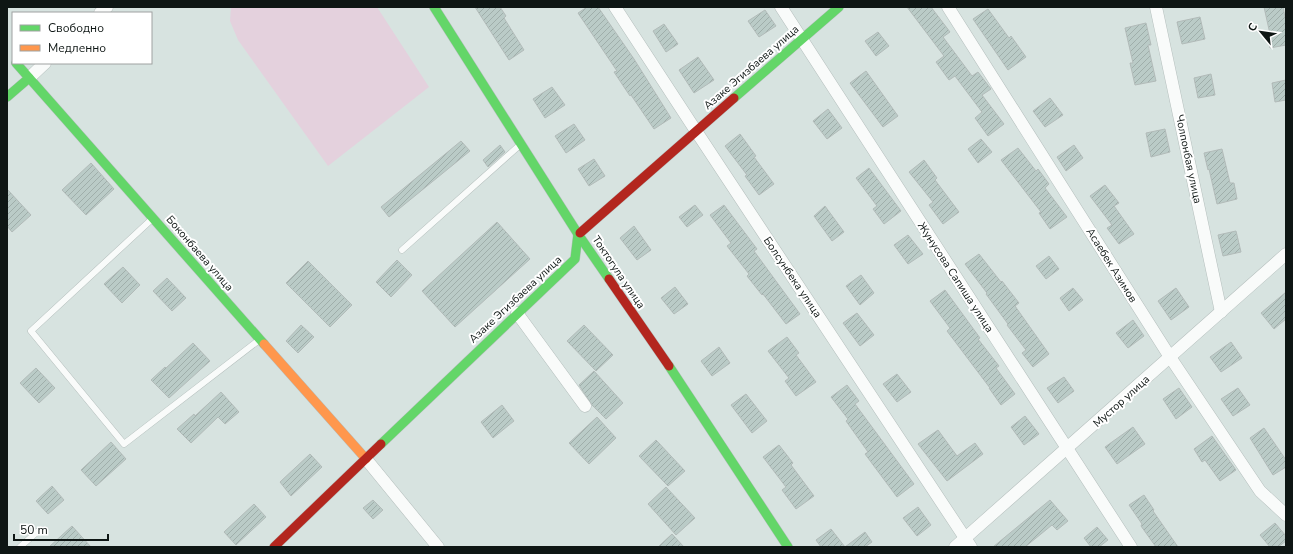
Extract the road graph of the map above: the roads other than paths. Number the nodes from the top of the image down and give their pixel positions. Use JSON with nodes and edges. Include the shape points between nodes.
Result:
{"nodes":[{"id":1,"x":434,"y":7,"type":"edge"},
{"id":2,"x":615,"y":7,"type":"edge"},
{"id":3,"x":781,"y":7,"type":"edge"},
{"id":4,"x":838,"y":7,"type":"edge"},
{"id":5,"x":948,"y":7,"type":"edge"},
{"id":6,"x":1156,"y":7,"type":"edge"},
{"id":7,"x":802,"y":39,"type":"junction"},
{"id":8,"x":17,"y":64,"type":"edge"},
{"id":9,"x":44,"y":64,"type":"edge"},
{"id":10,"x":29,"y":78,"type":"junction"},
{"id":11,"x":7,"y":97,"type":"edge"},
{"id":12,"x":696,"y":131,"type":"junction"},
{"id":13,"x":522,"y":143,"type":"junction"},
{"id":14,"x":153,"y":218,"type":"junction"},
{"id":15,"x":578,"y":234,"type":"junction"},
{"id":16,"x":402,"y":250,"type":"dead end"},
{"id":17,"x":1286,"y":254,"type":"edge"},
{"id":18,"x":1221,"y":312,"type":"junction"},
{"id":19,"x":517,"y":313,"type":"junction"},
{"id":20,"x":260,"y":339,"type":"junction"},
{"id":21,"x":1170,"y":357,"type":"junction"},
{"id":22,"x":585,"y":406,"type":"dead end"},
{"id":23,"x":1067,"y":448,"type":"junction"},
{"id":24,"x":366,"y":459,"type":"junction"},
{"id":25,"x":1286,"y":515,"type":"edge"},
{"id":26,"x":37,"y":532,"type":"dead end"},
{"id":27,"x":968,"y":542,"type":"edge"},
{"id":28,"x":20,"y":547,"type":"edge"},
{"id":29,"x":274,"y":547,"type":"edge"},
{"id":30,"x":438,"y":547,"type":"edge"},
{"id":31,"x":788,"y":547,"type":"edge"},
{"id":32,"x":955,"y":547,"type":"edge"},
{"id":33,"x":1131,"y":547,"type":"edge"}],
"edges":[{"from":1,"to":13,"type":"street","name":"Токтогула улица"},
{"from":2,"to":12,"type":"street","name":"Болсунбека улица"},
{"from":3,"to":7,"type":"street","name":"Жунусова Сапиша улица"},
{"from":4,"to":7,"type":"street","name":"Азаке Эгизбаева улица"},
{"from":5,"to":21,"type":"street","name":"Асаебек Азимов"},
{"from":6,"to":18,"type":"street","name":"Чолпонбая улица"},
{"from":7,"to":12,"type":"street","name":"Азаке Эгизбаева улица"},
{"from":7,"to":23,"type":"street","name":"Жунусова Сапиша улица"},
{"from":8,"to":10,"type":"street","name":"Боконбаева улица"},
{"from":9,"to":10,"type":"street"},
{"from":10,"to":11,"type":"street"},
{"from":10,"to":14,"type":"street","name":"Боконбаева улица"},
{"from":12,"to":15,"type":"street","name":"Азаке Эгизбаева улица"},
{"from":12,"to":27,"type":"street","name":"Болсунбека улица"},
{"from":13,"to":15,"type":"street","name":"Токтогула улица"},
{"from":13,"to":16,"type":"lane"},
{"from":14,"to":20,"type":"street","name":"Боконбаева улица"},
{"from":14,"to":20,"type":"lane","via":[[31,331],[124,444]]},
{"from":15,"to":19,"type":"street","name":"Азаке Эгизбаева улица","via":[[575,258]]},
{"from":15,"to":31,"type":"street","name":"Токтогула улица","via":[[692,400]]},
{"from":17,"to":18,"type":"street","name":"Мустор улица"},
{"from":18,"to":21,"type":"street","name":"Мустор улица"},
{"from":19,"to":22,"type":"street"},
{"from":19,"to":24,"type":"street","name":"Азаке Эгизбаева улица"},
{"from":20,"to":24,"type":"street","name":"Боконбаева улица"},
{"from":21,"to":23,"type":"street","name":"Мустор улица"},
{"from":21,"to":25,"type":"street","name":"Асаебек Азимов","via":[[1260,491]]},
{"from":23,"to":27,"type":"street","name":"Мустор улица"},
{"from":23,"to":33,"type":"street","name":"Жунусова Сапиша улица"},
{"from":24,"to":29,"type":"street","name":"Азаке Эгизбаева улица"},
{"from":24,"to":30,"type":"street"},
{"from":26,"to":28,"type":"lane"},
{"from":27,"to":32,"type":"street","name":"Мустор улица"}]}
